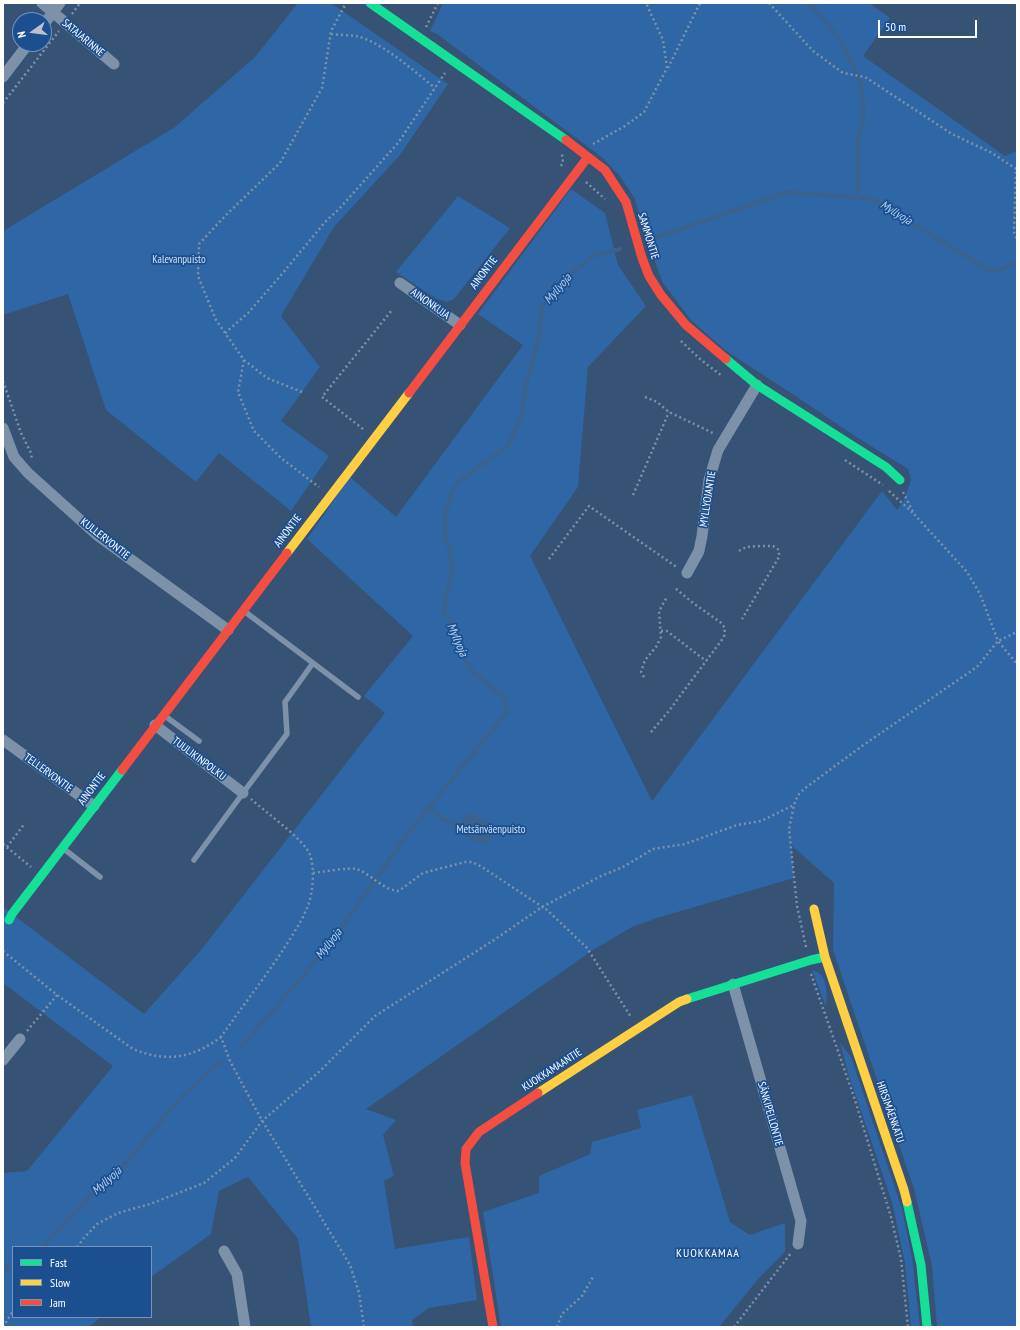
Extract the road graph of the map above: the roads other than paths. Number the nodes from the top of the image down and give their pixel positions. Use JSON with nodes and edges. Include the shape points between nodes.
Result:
{"nodes":[{"id":1,"x":42,"y":3,"type":"edge"},
{"id":2,"x":370,"y":3,"type":"edge"},
{"id":3,"x":57,"y":8,"type":"edge"},
{"id":4,"x":22,"y":52,"type":"edge"},
{"id":5,"x":114,"y":64,"type":"dead end"},
{"id":6,"x":3,"y":77,"type":"edge"},
{"id":7,"x":588,"y":156,"type":"junction"},
{"id":8,"x":400,"y":283,"type":"dead end"},
{"id":9,"x":460,"y":325,"type":"junction"},
{"id":10,"x":757,"y":385,"type":"junction"},
{"id":11,"x":3,"y":428,"type":"edge"},
{"id":12,"x":900,"y":480,"type":"road end"},
{"id":13,"x":687,"y":573,"type":"road end"},
{"id":14,"x":243,"y":610,"type":"junction"},
{"id":15,"x":228,"y":630,"type":"junction"},
{"id":16,"x":313,"y":663,"type":"junction"},
{"id":17,"x":358,"y":696,"type":"dead end"},
{"id":18,"x":163,"y":715,"type":"junction"},
{"id":19,"x":155,"y":725,"type":"junction"},
{"id":20,"x":3,"y":740,"type":"edge"},
{"id":21,"x":199,"y":741,"type":"dead end"},
{"id":22,"x":243,"y":792,"type":"junction"},
{"id":23,"x":94,"y":806,"type":"junction"},
{"id":24,"x":62,"y":848,"type":"junction"},
{"id":25,"x":194,"y":860,"type":"dead end"},
{"id":26,"x":100,"y":877,"type":"dead end"},
{"id":27,"x":814,"y":909,"type":"dead end"},
{"id":28,"x":9,"y":920,"type":"dead end"},
{"id":29,"x":825,"y":957,"type":"junction"},
{"id":30,"x":733,"y":984,"type":"junction"},
{"id":31,"x":20,"y":1039,"type":"road end"},
{"id":32,"x":3,"y":1060,"type":"edge"},
{"id":33,"x":798,"y":1244,"type":"road end"},
{"id":34,"x":224,"y":1251,"type":"dead end"},
{"id":35,"x":245,"y":1327,"type":"edge"},
{"id":36,"x":492,"y":1327,"type":"edge"},
{"id":37,"x":926,"y":1327,"type":"edge"}],
"edges":[{"from":1,"to":3,"type":"street","name":"SATAJARINNE"},
{"from":2,"to":7,"type":"street","name":"SAMMONTIE"},
{"from":3,"to":5,"type":"street","name":"SATAJARINNE","via":[[65,23]]},
{"from":4,"to":6,"type":"street"},
{"from":7,"to":9,"type":"street","name":"AINONTIE"},
{"from":7,"to":10,"type":"street","name":"SAMMONTIE","via":[[605,170],[626,202],[642,258],[661,295],[686,325]]},
{"from":8,"to":9,"type":"street","name":"AINONKUJA"},
{"from":9,"to":14,"type":"street","name":"AINONTIE"},
{"from":10,"to":12,"type":"street","name":"SAMMONTIE","via":[[886,467]]},
{"from":10,"to":13,"type":"street","name":"MYLLYOJANTIE","via":[[718,450],[709,480],[699,550]]},
{"from":11,"to":15,"type":"street","name":"KULLERVONTIE","via":[[14,457],[28,473],[97,535]]},
{"from":14,"to":15,"type":"street","name":"AINONTIE"},
{"from":14,"to":16,"type":"lane"},
{"from":15,"to":18,"type":"street","name":"AINONTIE"},
{"from":16,"to":17,"type":"lane"},
{"from":16,"to":22,"type":"lane","via":[[285,702],[287,734]]},
{"from":18,"to":19,"type":"street","name":"AINONTIE"},
{"from":18,"to":21,"type":"lane"},
{"from":19,"to":22,"type":"street","name":"TUULIKINPOLKU"},
{"from":19,"to":23,"type":"street","name":"AINONTIE"},
{"from":20,"to":23,"type":"street","name":"TELLERVONTIE"},
{"from":22,"to":25,"type":"lane"},
{"from":23,"to":24,"type":"street","name":"AINONTIE"},
{"from":24,"to":26,"type":"lane"},
{"from":24,"to":28,"type":"street","name":"AINONTIE"},
{"from":27,"to":29,"type":"street","name":"HIRSIMÄENKATU"},
{"from":29,"to":30,"type":"street","name":"KUOKKAMAANTIE"},
{"from":29,"to":37,"type":"street","name":"HIRSIMÄENKATU","via":[[904,1190],[921,1265]]},
{"from":30,"to":33,"type":"street","name":"SÄNKIPELLONTIE","via":[[801,1221]]},
{"from":30,"to":36,"type":"street","name":"KUOKKAMAANTIE","via":[[679,1002],[479,1132],[466,1149],[467,1177]]},
{"from":31,"to":32,"type":"street"},
{"from":34,"to":35,"type":"street","via":[[237,1274]]}]}
